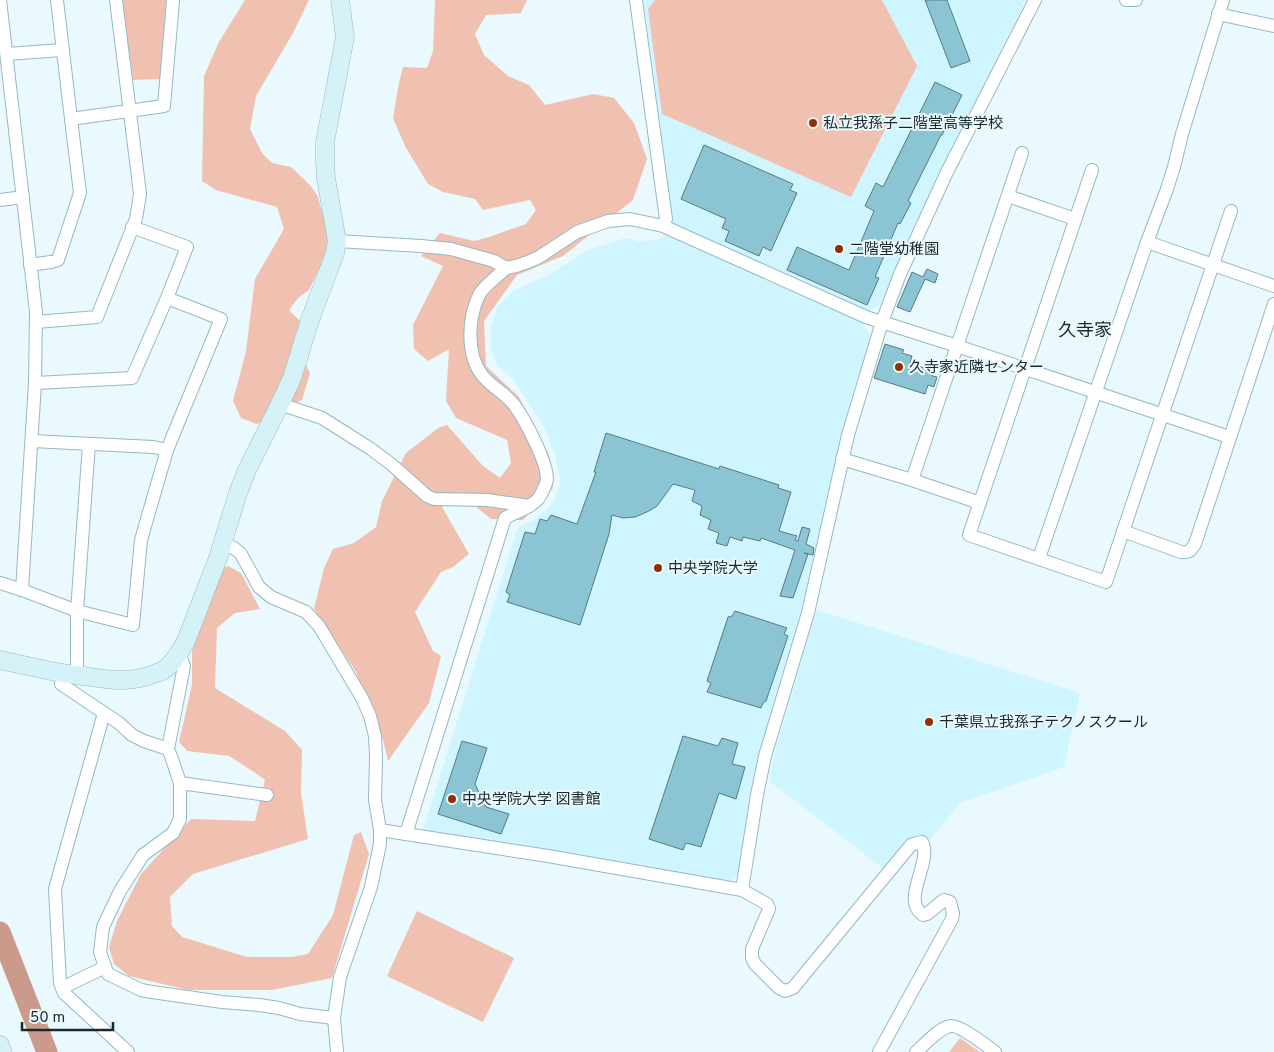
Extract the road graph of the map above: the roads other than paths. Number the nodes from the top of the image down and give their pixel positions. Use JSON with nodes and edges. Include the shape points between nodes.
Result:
{"nodes":[{"id":1,"x":0,"y":0,"type":"edge"},
{"id":2,"x":57,"y":0,"type":"edge"},
{"id":3,"x":116,"y":0,"type":"edge"},
{"id":4,"x":173,"y":0,"type":"edge"},
{"id":5,"x":340,"y":0,"type":"edge"},
{"id":6,"x":636,"y":0,"type":"edge"},
{"id":7,"x":1035,"y":0,"type":"edge"},
{"id":8,"x":1126,"y":0,"type":"edge"},
{"id":9,"x":1136,"y":0,"type":"edge"},
{"id":10,"x":1223,"y":0,"type":"edge"},
{"id":11,"x":1218,"y":14,"type":"junction"},
{"id":12,"x":1274,"y":26,"type":"edge"},
{"id":13,"x":62,"y":50,"type":"junction"},
{"id":14,"x":7,"y":54,"type":"junction"},
{"id":15,"x":130,"y":111,"type":"junction"},
{"id":16,"x":71,"y":119,"type":"junction"},
{"id":17,"x":1022,"y":153,"type":"dead end"},
{"id":18,"x":1092,"y":170,"type":"dead end"},
{"id":19,"x":1008,"y":196,"type":"junction"},
{"id":20,"x":23,"y":197,"type":"junction"},
{"id":21,"x":0,"y":200,"type":"edge"},
{"id":22,"x":1231,"y":211,"type":"dead end"},
{"id":23,"x":1075,"y":219,"type":"junction"},
{"id":24,"x":132,"y":226,"type":"junction"},
{"id":25,"x":663,"y":226,"type":"junction"},
{"id":26,"x":337,"y":241,"type":"junction"},
{"id":27,"x":1147,"y":242,"type":"junction"},
{"id":28,"x":30,"y":265,"type":"junction"},
{"id":29,"x":1212,"y":265,"type":"junction"},
{"id":30,"x":506,"y":268,"type":"junction"},
{"id":31,"x":1274,"y":286,"type":"edge"},
{"id":32,"x":167,"y":298,"type":"junction"},
{"id":33,"x":1274,"y":304,"type":"edge"},
{"id":34,"x":36,"y":322,"type":"junction"},
{"id":35,"x":882,"y":322,"type":"junction"},
{"id":36,"x":957,"y":346,"type":"junction"},
{"id":37,"x":1025,"y":369,"type":"junction"},
{"id":38,"x":35,"y":383,"type":"junction"},
{"id":39,"x":1095,"y":392,"type":"junction"},
{"id":40,"x":280,"y":404,"type":"junction"},
{"id":41,"x":1162,"y":415,"type":"junction"},
{"id":42,"x":1230,"y":437,"type":"junction"},
{"id":43,"x":32,"y":441,"type":"junction"},
{"id":44,"x":89,"y":444,"type":"junction"},
{"id":45,"x":167,"y":450,"type":"junction"},
{"id":46,"x":842,"y":459,"type":"junction"},
{"id":47,"x":912,"y":480,"type":"junction"},
{"id":48,"x":980,"y":503,"type":"junction"},
{"id":49,"x":530,"y":506,"type":"junction"},
{"id":50,"x":1123,"y":531,"type":"junction"},
{"id":51,"x":223,"y":544,"type":"junction"},
{"id":52,"x":1039,"y":558,"type":"junction"},
{"id":53,"x":0,"y":583,"type":"edge"},
{"id":54,"x":22,"y":590,"type":"junction"},
{"id":55,"x":77,"y":611,"type":"junction"},
{"id":56,"x":179,"y":652,"type":"junction"},
{"id":57,"x":0,"y":660,"type":"edge"},
{"id":58,"x":70,"y":674,"type":"junction"},
{"id":59,"x":104,"y":713,"type":"junction"},
{"id":60,"x":168,"y":750,"type":"junction"},
{"id":61,"x":180,"y":783,"type":"junction"},
{"id":62,"x":267,"y":795,"type":"dead end"},
{"id":63,"x":380,"y":830,"type":"junction"},
{"id":64,"x":406,"y":834,"type":"junction"},
{"id":65,"x":742,"y":890,"type":"junction"},
{"id":66,"x":104,"y":967,"type":"junction"},
{"id":67,"x":62,"y":988,"type":"junction"},
{"id":68,"x":334,"y":1018,"type":"junction"},
{"id":69,"x":128,"y":1052,"type":"edge"},
{"id":70,"x":337,"y":1052,"type":"edge"},
{"id":71,"x":879,"y":1052,"type":"edge"},
{"id":72,"x":916,"y":1052,"type":"edge"},
{"id":73,"x":995,"y":1052,"type":"edge"}],
"edges":[{"from":1,"to":14,"type":"street"},
{"from":2,"to":13,"type":"street"},
{"from":3,"to":15,"type":"street"},
{"from":4,"to":15,"type":"street","via":[[164,106]]},
{"from":5,"to":26,"type":"street","via":[[345,37],[325,142],[326,178]]},
{"from":6,"to":25,"type":"street","via":[[666,219]]},
{"from":7,"to":35,"type":"street","via":[[948,172],[900,274]]},
{"from":8,"to":9,"type":"street"},
{"from":10,"to":11,"type":"street"},
{"from":11,"to":12,"type":"street"},
{"from":11,"to":27,"type":"street","via":[[1169,181]]},
{"from":13,"to":14,"type":"street"},
{"from":13,"to":16,"type":"street"},
{"from":14,"to":20,"type":"street"},
{"from":15,"to":16,"type":"street"},
{"from":15,"to":24,"type":"street","via":[[140,194]]},
{"from":16,"to":28,"type":"street","via":[[80,193],[58,260]]},
{"from":17,"to":19,"type":"street"},
{"from":18,"to":23,"type":"street"},
{"from":19,"to":23,"type":"street"},
{"from":19,"to":36,"type":"street"},
{"from":20,"to":21,"type":"street"},
{"from":20,"to":28,"type":"street"},
{"from":22,"to":29,"type":"street"},
{"from":23,"to":37,"type":"street"},
{"from":24,"to":32,"type":"street","via":[[187,247]]},
{"from":24,"to":34,"type":"street","via":[[97,317]]},
{"from":25,"to":30,"type":"street","via":[[630,219],[608,221],[577,232],[528,262]]},
{"from":25,"to":35,"type":"street"},
{"from":26,"to":30,"type":"street","via":[[451,249],[494,261]]},
{"from":26,"to":40,"type":"street","via":[[336,253]]},
{"from":27,"to":29,"type":"street"},
{"from":27,"to":39,"type":"street"},
{"from":28,"to":34,"type":"street"},
{"from":29,"to":31,"type":"street"},
{"from":29,"to":41,"type":"street"},
{"from":30,"to":49,"type":"street","via":[[480,293],[471,324],[471,348],[482,374],[515,404],[538,446],[547,479],[540,497]]},
{"from":32,"to":38,"type":"street","via":[[132,378]]},
{"from":32,"to":45,"type":"street","via":[[221,319]]},
{"from":33,"to":42,"type":"street"},
{"from":34,"to":38,"type":"street"},
{"from":35,"to":36,"type":"street"},
{"from":35,"to":46,"type":"street"},
{"from":36,"to":37,"type":"street"},
{"from":36,"to":47,"type":"street"},
{"from":37,"to":39,"type":"street"},
{"from":37,"to":48,"type":"street"},
{"from":38,"to":43,"type":"street"},
{"from":39,"to":41,"type":"street"},
{"from":39,"to":52,"type":"street"},
{"from":40,"to":49,"type":"street","via":[[322,418],[365,444],[434,499],[487,500]]},
{"from":40,"to":51,"type":"street","via":[[247,470]]},
{"from":41,"to":42,"type":"street"},
{"from":41,"to":50,"type":"street"},
{"from":42,"to":50,"type":"street","via":[[1190,551],[1181,552]]},
{"from":43,"to":44,"type":"street"},
{"from":43,"to":54,"type":"street"},
{"from":44,"to":45,"type":"street"},
{"from":44,"to":55,"type":"street"},
{"from":45,"to":55,"type":"street","via":[[141,540],[132,624]]},
{"from":46,"to":47,"type":"street"},
{"from":46,"to":65,"type":"street","via":[[808,613],[765,756]]},
{"from":47,"to":48,"type":"street"},
{"from":48,"to":52,"type":"street","via":[[969,535]]},
{"from":49,"to":64,"type":"street","via":[[505,518]]},
{"from":50,"to":52,"type":"street","via":[[1106,582]]},
{"from":51,"to":56,"type":"street","via":[[195,620]]},
{"from":51,"to":63,"type":"street","via":[[241,554],[259,587],[271,597],[306,612],[319,626],[362,698],[375,736]]},
{"from":53,"to":54,"type":"street"},
{"from":54,"to":55,"type":"street"},
{"from":55,"to":58,"type":"street"},
{"from":56,"to":58,"type":"street","via":[[162,671],[140,678],[126,680]]},
{"from":56,"to":60,"type":"street","via":[[184,666]]},
{"from":57,"to":58,"type":"street"},
{"from":58,"to":59,"type":"street","via":[[61,684]]},
{"from":59,"to":60,"type":"street","via":[[132,735]]},
{"from":59,"to":67,"type":"street","via":[[55,889]]},
{"from":60,"to":61,"type":"street"},
{"from":61,"to":62,"type":"street"},
{"from":61,"to":66,"type":"street","via":[[180,819],[173,833],[143,855],[120,891],[103,927],[100,952]]},
{"from":63,"to":64,"type":"street"},
{"from":63,"to":68,"type":"street","via":[[371,887],[340,977]]},
{"from":64,"to":65,"type":"street"},
{"from":65,"to":71,"type":"street","via":[[769,909],[752,949],[752,958],[785,991],[793,988],[911,845],[924,844],[914,903],[923,915],[944,900],[950,902],[952,919]]},
{"from":66,"to":67,"type":"street"},
{"from":66,"to":68,"type":"street","via":[[108,974],[141,990]]},
{"from":67,"to":69,"type":"street"},
{"from":68,"to":70,"type":"street"},
{"from":72,"to":73,"type":"street","via":[[950,1026],[959,1027]]}]}
